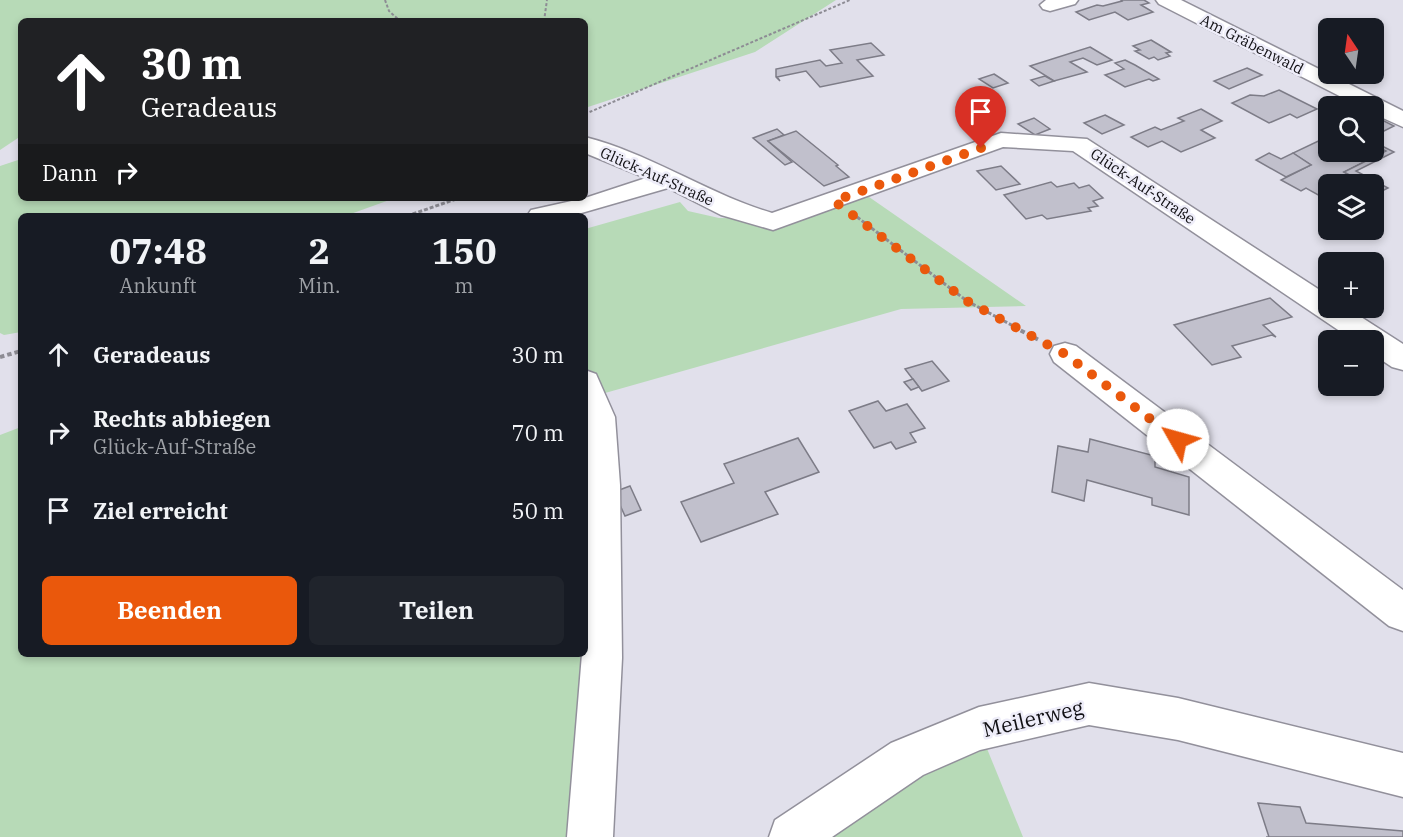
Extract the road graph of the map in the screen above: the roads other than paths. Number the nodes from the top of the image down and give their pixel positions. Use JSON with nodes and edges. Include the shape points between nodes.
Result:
{"nodes":[{"id":1,"x":1166,"y":0,"type":"edge"},
{"id":2,"x":1403,"y":120,"type":"edge"},
{"id":3,"x":588,"y":145,"type":"edge"},
{"id":4,"x":670,"y":178,"type":"junction"},
{"id":5,"x":551,"y":213,"type":"edge"},
{"id":6,"x":1065,"y":354,"type":"road end"},
{"id":7,"x":1403,"y":358,"type":"edge"},
{"id":8,"x":588,"y":390,"type":"edge"},
{"id":9,"x":1403,"y":613,"type":"edge"},
{"id":10,"x":1403,"y":775,"type":"edge"},
{"id":11,"x":590,"y":837,"type":"edge"},
{"id":12,"x":792,"y":837,"type":"edge"}],
"edges":[{"from":1,"to":2,"type":"street","name":"Am Gräbenwald"},
{"from":3,"to":4,"type":"street","name":"Glück-Auf-Straße"},
{"from":4,"to":5,"type":"street"},
{"from":4,"to":7,"type":"street","name":"Glück-Auf-Straße","via":[[730,210],[773,222],[1002,140],[1079,144]]},
{"from":6,"to":9,"type":"street"},
{"from":8,"to":11,"type":"street","via":[[599,417],[602,485],[602,658]]},
{"from":10,"to":12,"type":"street","name":"Meilerweg","via":[[1178,719],[1089,704],[979,729],[908,759]]}]}
